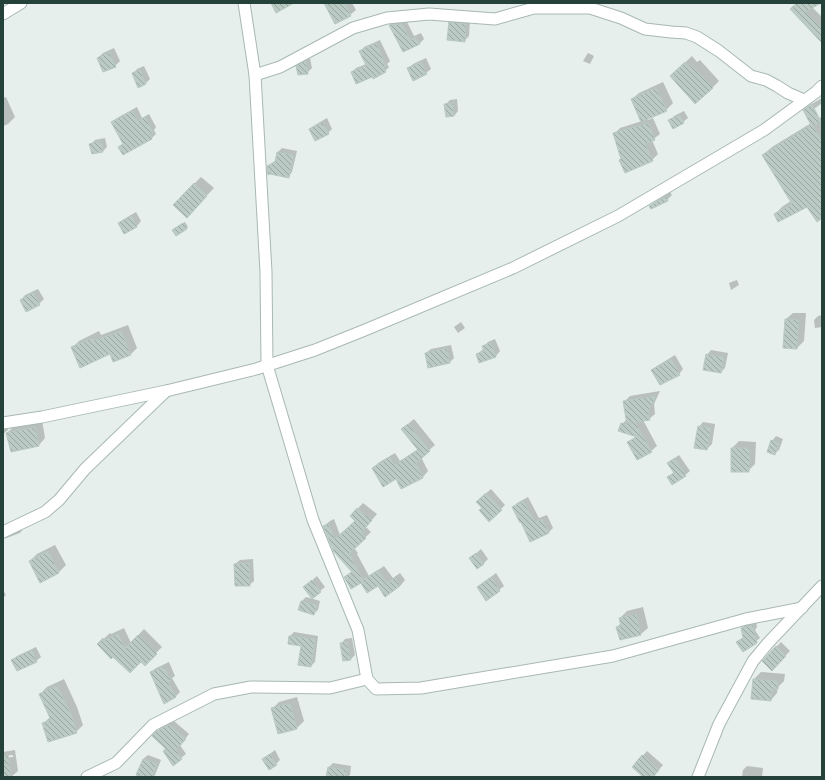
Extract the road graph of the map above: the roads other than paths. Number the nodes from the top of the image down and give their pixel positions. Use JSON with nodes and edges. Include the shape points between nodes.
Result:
{"nodes":[{"id":1,"x":21,"y":3,"type":"edge"},
{"id":2,"x":244,"y":3,"type":"edge"},
{"id":3,"x":3,"y":14,"type":"edge"},
{"id":4,"x":255,"y":75,"type":"junction"},
{"id":5,"x":822,"y":86,"type":"edge"},
{"id":6,"x":804,"y":100,"type":"junction"},
{"id":7,"x":267,"y":365,"type":"junction"},
{"id":8,"x":166,"y":391,"type":"junction"},
{"id":9,"x":3,"y":423,"type":"edge"},
{"id":10,"x":3,"y":532,"type":"edge"},
{"id":11,"x":822,"y":586,"type":"edge"},
{"id":12,"x":802,"y":608,"type":"junction"},
{"id":13,"x":367,"y":680,"type":"junction"},
{"id":14,"x":87,"y":777,"type":"edge"},
{"id":15,"x":698,"y":777,"type":"edge"}],
"edges":[{"from":1,"to":3,"type":"street"},
{"from":2,"to":4,"type":"street"},
{"from":4,"to":6,"type":"street","via":[[280,67],[353,28],[387,18],[429,14],[495,19],[534,8],[590,8],[645,29],[686,33],[697,37],[751,76],[766,80]]},
{"from":4,"to":7,"type":"street","via":[[266,272]]},
{"from":5,"to":6,"type":"street"},
{"from":6,"to":7,"type":"street","via":[[764,130],[618,216],[513,268],[366,330]]},
{"from":7,"to":8,"type":"street"},
{"from":7,"to":13,"type":"street","via":[[313,520],[358,630]]},
{"from":8,"to":9,"type":"street"},
{"from":8,"to":10,"type":"street","via":[[85,469],[59,500],[45,512]]},
{"from":11,"to":12,"type":"street"},
{"from":12,"to":13,"type":"street","via":[[746,619],[613,656],[421,688],[376,689]]},
{"from":12,"to":15,"type":"street","via":[[753,661],[719,724]]},
{"from":13,"to":14,"type":"street","via":[[330,688],[251,687],[214,694],[153,725],[116,762]]}]}
